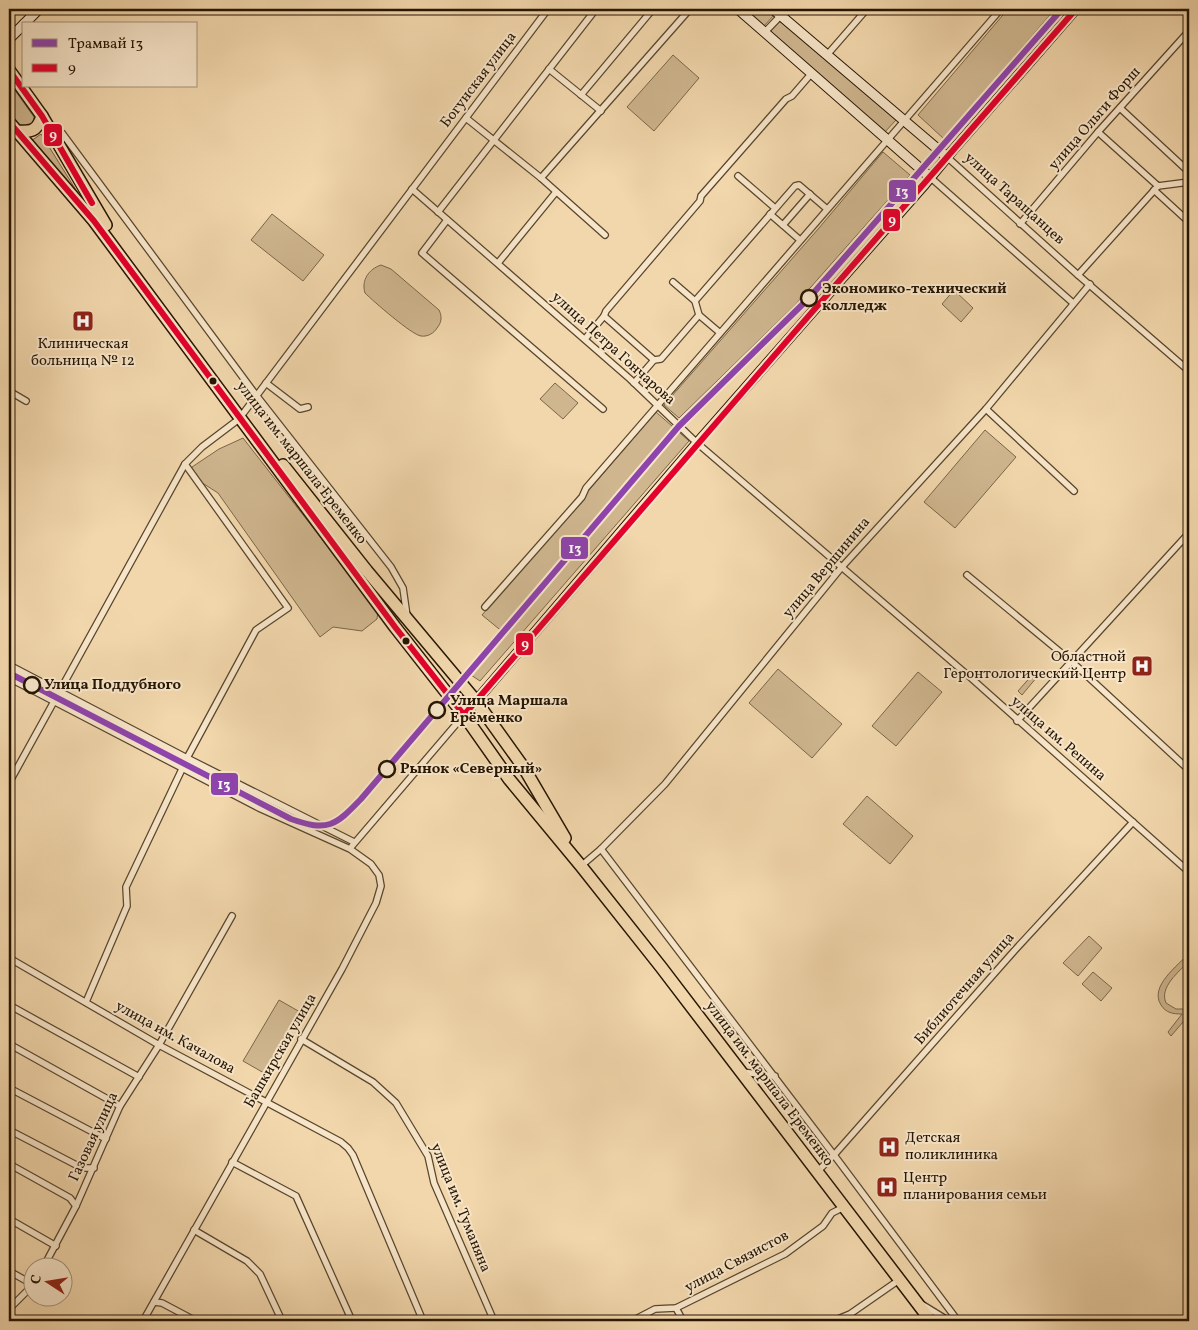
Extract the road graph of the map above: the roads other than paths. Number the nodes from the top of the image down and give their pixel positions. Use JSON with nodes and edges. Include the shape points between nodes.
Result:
{"nodes":[{"id":1,"x":40,"y":9,"type":"edge"},
{"id":2,"x":548,"y":9,"type":"edge"},
{"id":3,"x":596,"y":9,"type":"edge"},
{"id":4,"x":653,"y":9,"type":"edge"},
{"id":5,"x":690,"y":9,"type":"edge"},
{"id":6,"x":738,"y":9,"type":"edge"},
{"id":7,"x":773,"y":9,"type":"edge"},
{"id":8,"x":867,"y":9,"type":"edge"},
{"id":9,"x":1001,"y":9,"type":"edge"},
{"id":10,"x":1076,"y":9,"type":"edge"},
{"id":11,"x":1184,"y":9,"type":"edge"},
{"id":12,"x":784,"y":12,"type":"edge"},
{"id":13,"x":1189,"y":13,"type":"edge"},
{"id":14,"x":26,"y":22,"type":"edge"},
{"id":15,"x":22,"y":26,"type":"edge"},
{"id":16,"x":1189,"y":31,"type":"edge"},
{"id":17,"x":765,"y":32,"type":"junction"},
{"id":18,"x":9,"y":39,"type":"edge"},
{"id":19,"x":827,"y":55,"type":"junction"},
{"id":20,"x":9,"y":70,"type":"edge"},
{"id":21,"x":549,"y":70,"type":"junction"},
{"id":22,"x":811,"y":74,"type":"junction"},
{"id":23,"x":581,"y":95,"type":"junction"},
{"id":24,"x":1120,"y":108,"type":"junction"},
{"id":25,"x":601,"y":111,"type":"junction"},
{"id":26,"x":466,"y":118,"type":"junction"},
{"id":27,"x":45,"y":120,"type":"junction"},
{"id":28,"x":904,"y":121,"type":"junction"},
{"id":29,"x":12,"y":127,"type":"edge"},
{"id":30,"x":1098,"y":132,"type":"junction"},
{"id":31,"x":494,"y":140,"type":"junction"},
{"id":32,"x":887,"y":140,"type":"junction"},
{"id":33,"x":947,"y":157,"type":"junction"},
{"id":34,"x":1189,"y":172,"type":"edge"},
{"id":35,"x":738,"y":176,"type":"dead end"},
{"id":36,"x":541,"y":178,"type":"junction"},
{"id":37,"x":930,"y":178,"type":"junction"},
{"id":38,"x":1189,"y":182,"type":"edge"},
{"id":39,"x":1156,"y":188,"type":"junction"},
{"id":40,"x":412,"y":189,"type":"junction"},
{"id":41,"x":556,"y":192,"type":"junction"},
{"id":42,"x":810,"y":194,"type":"junction"},
{"id":43,"x":775,"y":208,"type":"junction"},
{"id":44,"x":827,"y":209,"type":"junction"},
{"id":45,"x":438,"y":212,"type":"junction"},
{"id":46,"x":770,"y":214,"type":"junction"},
{"id":47,"x":448,"y":220,"type":"junction"},
{"id":48,"x":1189,"y":222,"type":"edge"},
{"id":49,"x":1020,"y":224,"type":"junction"},
{"id":50,"x":783,"y":225,"type":"junction"},
{"id":51,"x":605,"y":235,"type":"dead end"},
{"id":52,"x":800,"y":240,"type":"junction"},
{"id":53,"x":498,"y":263,"type":"junction"},
{"id":54,"x":1078,"y":275,"type":"junction"},
{"id":55,"x":673,"y":282,"type":"dead end"},
{"id":56,"x":1090,"y":284,"type":"junction"},
{"id":57,"x":695,"y":301,"type":"junction"},
{"id":58,"x":1073,"y":303,"type":"junction"},
{"id":59,"x":699,"y":315,"type":"junction"},
{"id":60,"x":604,"y":316,"type":"junction"},
{"id":61,"x":719,"y":332,"type":"junction"},
{"id":62,"x":585,"y":339,"type":"junction"},
{"id":63,"x":654,"y":360,"type":"junction"},
{"id":64,"x":1189,"y":371,"type":"edge"},
{"id":65,"x":266,"y":383,"type":"junction"},
{"id":66,"x":634,"y":383,"type":"junction"},
{"id":67,"x":9,"y":391,"type":"edge"},
{"id":68,"x":256,"y":395,"type":"junction"},
{"id":69,"x":26,"y":401,"type":"dead end"},
{"id":70,"x":656,"y":404,"type":"junction"},
{"id":71,"x":308,"y":407,"type":"dead end"},
{"id":72,"x":986,"y":409,"type":"junction"},
{"id":73,"x":603,"y":410,"type":"dead end"},
{"id":74,"x":241,"y":416,"type":"junction"},
{"id":75,"x":697,"y":443,"type":"junction"},
{"id":76,"x":185,"y":464,"type":"junction"},
{"id":77,"x":1074,"y":491,"type":"dead end"},
{"id":78,"x":1189,"y":533,"type":"edge"},
{"id":79,"x":841,"y":568,"type":"junction"},
{"id":80,"x":967,"y":575,"type":"dead end"},
{"id":81,"x":485,"y":607,"type":"dead end"},
{"id":82,"x":408,"y":618,"type":"junction"},
{"id":83,"x":395,"y":628,"type":"junction"},
{"id":84,"x":1071,"y":660,"type":"junction"},
{"id":85,"x":9,"y":664,"type":"edge"},
{"id":86,"x":9,"y":678,"type":"edge"},
{"id":87,"x":58,"y":691,"type":"junction"},
{"id":88,"x":53,"y":701,"type":"junction"},
{"id":89,"x":476,"y":701,"type":"junction"},
{"id":90,"x":464,"y":715,"type":"junction"},
{"id":91,"x":1017,"y":721,"type":"junction"},
{"id":92,"x":188,"y":758,"type":"junction"},
{"id":93,"x":183,"y":767,"type":"junction"},
{"id":94,"x":524,"y":768,"type":"junction"},
{"id":95,"x":1189,"y":770,"type":"edge"},
{"id":96,"x":509,"y":779,"type":"junction"},
{"id":97,"x":9,"y":783,"type":"edge"},
{"id":98,"x":1132,"y":822,"type":"junction"},
{"id":99,"x":354,"y":842,"type":"junction"},
{"id":100,"x":601,"y":848,"type":"junction"},
{"id":101,"x":350,"y":850,"type":"junction"},
{"id":102,"x":581,"y":866,"type":"junction"},
{"id":103,"x":1189,"y":872,"type":"edge"},
{"id":104,"x":232,"y":916,"type":"dead end"},
{"id":105,"x":9,"y":958,"type":"edge"},
{"id":106,"x":86,"y":1002,"type":"junction"},
{"id":107,"x":9,"y":1005,"type":"edge"},
{"id":108,"x":301,"y":1039,"type":"junction"},
{"id":109,"x":9,"y":1044,"type":"edge"},
{"id":110,"x":159,"y":1045,"type":"junction"},
{"id":111,"x":740,"y":1072,"type":"junction"},
{"id":112,"x":775,"y":1076,"type":"junction"},
{"id":113,"x":138,"y":1078,"type":"junction"},
{"id":114,"x":9,"y":1088,"type":"edge"},
{"id":115,"x":266,"y":1102,"type":"junction"},
{"id":116,"x":120,"y":1106,"type":"junction"},
{"id":117,"x":9,"y":1130,"type":"edge"},
{"id":118,"x":106,"y":1139,"type":"junction"},
{"id":119,"x":834,"y":1155,"type":"junction"},
{"id":120,"x":232,"y":1162,"type":"junction"},
{"id":121,"x":9,"y":1164,"type":"edge"},
{"id":122,"x":94,"y":1168,"type":"junction"},
{"id":123,"x":817,"y":1172,"type":"junction"},
{"id":124,"x":76,"y":1206,"type":"junction"},
{"id":125,"x":844,"y":1207,"type":"junction"},
{"id":126,"x":9,"y":1219,"type":"edge"},
{"id":127,"x":194,"y":1230,"type":"junction"},
{"id":128,"x":56,"y":1246,"type":"junction"},
{"id":129,"x":49,"y":1258,"type":"edge"},
{"id":130,"x":9,"y":1271,"type":"edge"},
{"id":131,"x":22,"y":1279,"type":"edge"},
{"id":132,"x":899,"y":1280,"type":"junction"},
{"id":133,"x":22,"y":1295,"type":"edge"},
{"id":134,"x":915,"y":1300,"type":"junction"},
{"id":135,"x":154,"y":1302,"type":"junction"},
{"id":136,"x":10,"y":1307,"type":"edge"},
{"id":137,"x":676,"y":1308,"type":"junction"},
{"id":138,"x":143,"y":1321,"type":"edge"},
{"id":139,"x":196,"y":1321,"type":"edge"},
{"id":140,"x":282,"y":1321,"type":"edge"},
{"id":141,"x":352,"y":1321,"type":"edge"},
{"id":142,"x":423,"y":1321,"type":"edge"},
{"id":143,"x":494,"y":1321,"type":"edge"},
{"id":144,"x":632,"y":1321,"type":"edge"},
{"id":145,"x":683,"y":1321,"type":"edge"},
{"id":146,"x":833,"y":1321,"type":"edge"},
{"id":147,"x":931,"y":1321,"type":"edge"},
{"id":148,"x":949,"y":1321,"type":"edge"},
{"id":149,"x":958,"y":1321,"type":"edge"}],
"edges":[{"from":1,"to":14,"type":"main road"},
{"from":2,"to":26,"type":"street","name":"Богунская улица"},
{"from":3,"to":21,"type":"street"},
{"from":4,"to":23,"type":"street"},
{"from":5,"to":25,"type":"street"},
{"from":6,"to":17,"type":"main road"},
{"from":7,"to":12,"type":"main road","name":"улица Таращанцев"},
{"from":8,"to":19,"type":"street"},
{"from":9,"to":28,"type":"street"},
{"from":10,"to":33,"type":"main road"},
{"from":11,"to":13,"type":"street"},
{"from":12,"to":17,"type":"street"},
{"from":12,"to":19,"type":"main road","name":"улица Таращанцев"},
{"from":15,"to":18,"type":"main road"},
{"from":16,"to":24,"type":"street","name":"улица Ольги Форш"},
{"from":17,"to":22,"type":"main road"},
{"from":19,"to":28,"type":"main road","name":"улица Таращанцев"},
{"from":20,"to":27,"type":"highway","name":"улица им. маршала Еременко"},
{"from":21,"to":23,"type":"street"},
{"from":21,"to":31,"type":"street"},
{"from":22,"to":32,"type":"main road"},
{"from":22,"to":60,"type":"street","via":[[701,196]]},
{"from":23,"to":25,"type":"street"},
{"from":24,"to":30,"type":"street","name":"улица Ольги Форш"},
{"from":24,"to":34,"type":"street"},
{"from":25,"to":36,"type":"street"},
{"from":26,"to":31,"type":"street"},
{"from":26,"to":40,"type":"street","name":"Богунская улица"},
{"from":27,"to":29,"type":"highway","via":[[28,132]]},
{"from":27,"to":68,"type":"street","via":[[62,133]]},
{"from":27,"to":74,"type":"highway","name":"улица им. маршала Еременко","via":[[98,214]]},
{"from":28,"to":32,"type":"street"},
{"from":28,"to":33,"type":"main road","name":"улица Таращанцев"},
{"from":29,"to":74,"type":"highway","name":"улица им. маршала Еременко","via":[[94,220]]},
{"from":30,"to":39,"type":"street"},
{"from":30,"to":49,"type":"street","name":"улица Ольги Форш"},
{"from":31,"to":36,"type":"street"},
{"from":31,"to":45,"type":"street"},
{"from":32,"to":37,"type":"main road"},
{"from":32,"to":44,"type":"street"},
{"from":33,"to":37,"type":"main road"},
{"from":33,"to":49,"type":"street","name":"улица Таращанцев"},
{"from":35,"to":43,"type":"street"},
{"from":36,"to":41,"type":"street"},
{"from":37,"to":58,"type":"street"},
{"from":37,"to":75,"type":"main road"},
{"from":38,"to":39,"type":"street"},
{"from":39,"to":48,"type":"street"},
{"from":39,"to":54,"type":"street"},
{"from":40,"to":45,"type":"street","name":"улица Петра Гончарова"},
{"from":40,"to":65,"type":"street","name":"Богунская улица"},
{"from":41,"to":51,"type":"street"},
{"from":41,"to":53,"type":"street"},
{"from":42,"to":43,"type":"street","via":[[799,185],[795,186]]},
{"from":42,"to":44,"type":"street"},
{"from":42,"to":50,"type":"street"},
{"from":43,"to":46,"type":"street"},
{"from":44,"to":52,"type":"street"},
{"from":45,"to":47,"type":"street","name":"улица Петра Гончарова"},
{"from":46,"to":50,"type":"street"},
{"from":46,"to":57,"type":"street"},
{"from":47,"to":53,"type":"street","name":"улица Петра Гончарова"},
{"from":47,"to":73,"type":"street","via":[[422,254]]},
{"from":49,"to":54,"type":"street","name":"улица Таращанцев"},
{"from":50,"to":52,"type":"street"},
{"from":52,"to":61,"type":"street"},
{"from":53,"to":62,"type":"street","name":"улица Петра Гончарова"},
{"from":54,"to":56,"type":"street","name":"улица Таращанцев"},
{"from":55,"to":57,"type":"street"},
{"from":56,"to":58,"type":"street","name":"улица Вершинина"},
{"from":56,"to":64,"type":"street","name":"улица Таращанцев"},
{"from":57,"to":59,"type":"street"},
{"from":58,"to":72,"type":"street","name":"улица Вершинина"},
{"from":59,"to":61,"type":"street"},
{"from":59,"to":63,"type":"street","via":[[661,359]]},
{"from":60,"to":62,"type":"street"},
{"from":60,"to":63,"type":"street"},
{"from":61,"to":70,"type":"street"},
{"from":62,"to":66,"type":"street","name":"улица Петра Гончарова"},
{"from":63,"to":66,"type":"street"},
{"from":65,"to":68,"type":"street","name":"Богунская улица"},
{"from":65,"to":71,"type":"street","via":[[300,409]]},
{"from":66,"to":70,"type":"street","name":"улица Петра Гончарова"},
{"from":67,"to":69,"type":"street"},
{"from":68,"to":74,"type":"street","name":"Богунская улица"},
{"from":68,"to":82,"type":"street","via":[[391,567],[403,588]]},
{"from":70,"to":75,"type":"street","name":"улица Петра Гончарова"},
{"from":70,"to":81,"type":"street","via":[[582,497]]},
{"from":72,"to":77,"type":"street"},
{"from":72,"to":79,"type":"street","name":"улица Вершинина"},
{"from":74,"to":76,"type":"street","name":"Богунская улица"},
{"from":74,"to":82,"type":"highway","name":"улица им. маршала Еременко"},
{"from":74,"to":83,"type":"highway","name":"улица им. маршала Еременко"},
{"from":75,"to":79,"type":"street","name":"улица Петра Гончарова"},
{"from":75,"to":89,"type":"main road"},
{"from":76,"to":87,"type":"street","name":"Богунская улица"},
{"from":76,"to":92,"type":"street","via":[[288,608],[256,630]]},
{"from":78,"to":84,"type":"street"},
{"from":79,"to":91,"type":"street","name":"улица им. Репина"},
{"from":79,"to":100,"type":"street","name":"улица Вершинина","via":[[665,784]]},
{"from":80,"to":84,"type":"street"},
{"from":82,"to":83,"type":"highway","via":[[402,618]]},
{"from":82,"to":89,"type":"highway","name":"улица им. маршала Еременко"},
{"from":83,"to":90,"type":"highway","name":"улица им. маршала Еременко"},
{"from":84,"to":91,"type":"street"},
{"from":84,"to":95,"type":"street"},
{"from":85,"to":87,"type":"street"},
{"from":86,"to":88,"type":"street"},
{"from":87,"to":88,"type":"street","name":"Богунская улица"},
{"from":87,"to":92,"type":"street"},
{"from":88,"to":93,"type":"street"},
{"from":88,"to":97,"type":"street","name":"Богунская улица"},
{"from":89,"to":90,"type":"main road"},
{"from":89,"to":94,"type":"highway","name":"улица им. маршала Еременко"},
{"from":90,"to":96,"type":"highway","name":"улица им. маршала Еременко"},
{"from":90,"to":99,"type":"street"},
{"from":91,"to":98,"type":"street","name":"улица им. Репина"},
{"from":92,"to":99,"type":"street"},
{"from":93,"to":101,"type":"street","name":"Башкирская улица","via":[[259,808]]},
{"from":93,"to":106,"type":"street","via":[[126,887],[127,906]]},
{"from":94,"to":96,"type":"highway","via":[[522,774]]},
{"from":94,"to":102,"type":"highway","name":"улица им. маршала Еременко"},
{"from":96,"to":102,"type":"highway","name":"улица им. маршала Еременко"},
{"from":98,"to":103,"type":"street","name":"улица им. Репина"},
{"from":98,"to":119,"type":"street","name":"Библиотечная улица"},
{"from":99,"to":101,"type":"street"},
{"from":100,"to":102,"type":"street","name":"улица Вершинина"},
{"from":100,"to":112,"type":"street"},
{"from":101,"to":108,"type":"street","name":"Башкирская улица","via":[[379,875],[379,894],[342,969]]},
{"from":102,"to":111,"type":"highway","name":"улица им. маршала Еременко"},
{"from":104,"to":110,"type":"street","name":"Газовая улица"},
{"from":105,"to":106,"type":"street","name":"улица им. Качалова"},
{"from":106,"to":110,"type":"street","name":"улица им. Качалова"},
{"from":107,"to":113,"type":"street"},
{"from":108,"to":115,"type":"street","name":"Башкирская улица"},
{"from":108,"to":143,"type":"street","name":"улица им. Туманяна","via":[[373,1082],[396,1103],[428,1156],[434,1183]]},
{"from":109,"to":116,"type":"street"},
{"from":110,"to":113,"type":"street","name":"Газовая улица"},
{"from":110,"to":115,"type":"street","name":"улица им. Качалова"},
{"from":111,"to":112,"type":"street"},
{"from":111,"to":123,"type":"highway","name":"улица им. маршала Еременко"},
{"from":112,"to":119,"type":"street"},
{"from":113,"to":116,"type":"street","name":"Газовая улица"},
{"from":114,"to":118,"type":"street"},
{"from":115,"to":120,"type":"street","name":"Башкирская улица"},
{"from":115,"to":142,"type":"street","name":"улица им. Качалова","via":[[348,1148]]},
{"from":116,"to":118,"type":"street","name":"Газовая улица"},
{"from":117,"to":122,"type":"street","via":[[82,1168]]},
{"from":118,"to":122,"type":"street","name":"Газовая улица"},
{"from":119,"to":123,"type":"street","name":"Библиотечная улица"},
{"from":119,"to":149,"type":"street"},
{"from":120,"to":127,"type":"street","name":"Башкирская улица"},
{"from":120,"to":141,"type":"street","via":[[296,1196]]},
{"from":121,"to":124,"type":"street","via":[[70,1198]]},
{"from":122,"to":124,"type":"street","name":"Газовая улица"},
{"from":123,"to":125,"type":"highway","name":"улица им. маршала Еременко"},
{"from":124,"to":128,"type":"street","name":"Газовая улица"},
{"from":125,"to":132,"type":"highway","name":"улица им. маршала Еременко"},
{"from":125,"to":137,"type":"street","name":"улица Связистов","via":[[832,1213],[824,1226],[785,1254]]},
{"from":126,"to":128,"type":"street"},
{"from":127,"to":135,"type":"street","name":"Башкирская улица"},
{"from":127,"to":140,"type":"street","via":[[247,1261],[260,1274]]},
{"from":128,"to":129,"type":"street","name":"Газовая улица"},
{"from":130,"to":131,"type":"street"},
{"from":132,"to":134,"type":"highway","name":"улица им. маршала Еременко"},
{"from":132,"to":146,"type":"street","via":[[850,1314]]},
{"from":133,"to":136,"type":"street"},
{"from":134,"to":147,"type":"highway","name":"улица им. маршала Еременко"},
{"from":134,"to":148,"type":"street"},
{"from":135,"to":138,"type":"street","name":"Башкирская улица"},
{"from":135,"to":139,"type":"street"},
{"from":137,"to":144,"type":"street","name":"улица Связистов","via":[[655,1309]]},
{"from":137,"to":145,"type":"street"}]}
